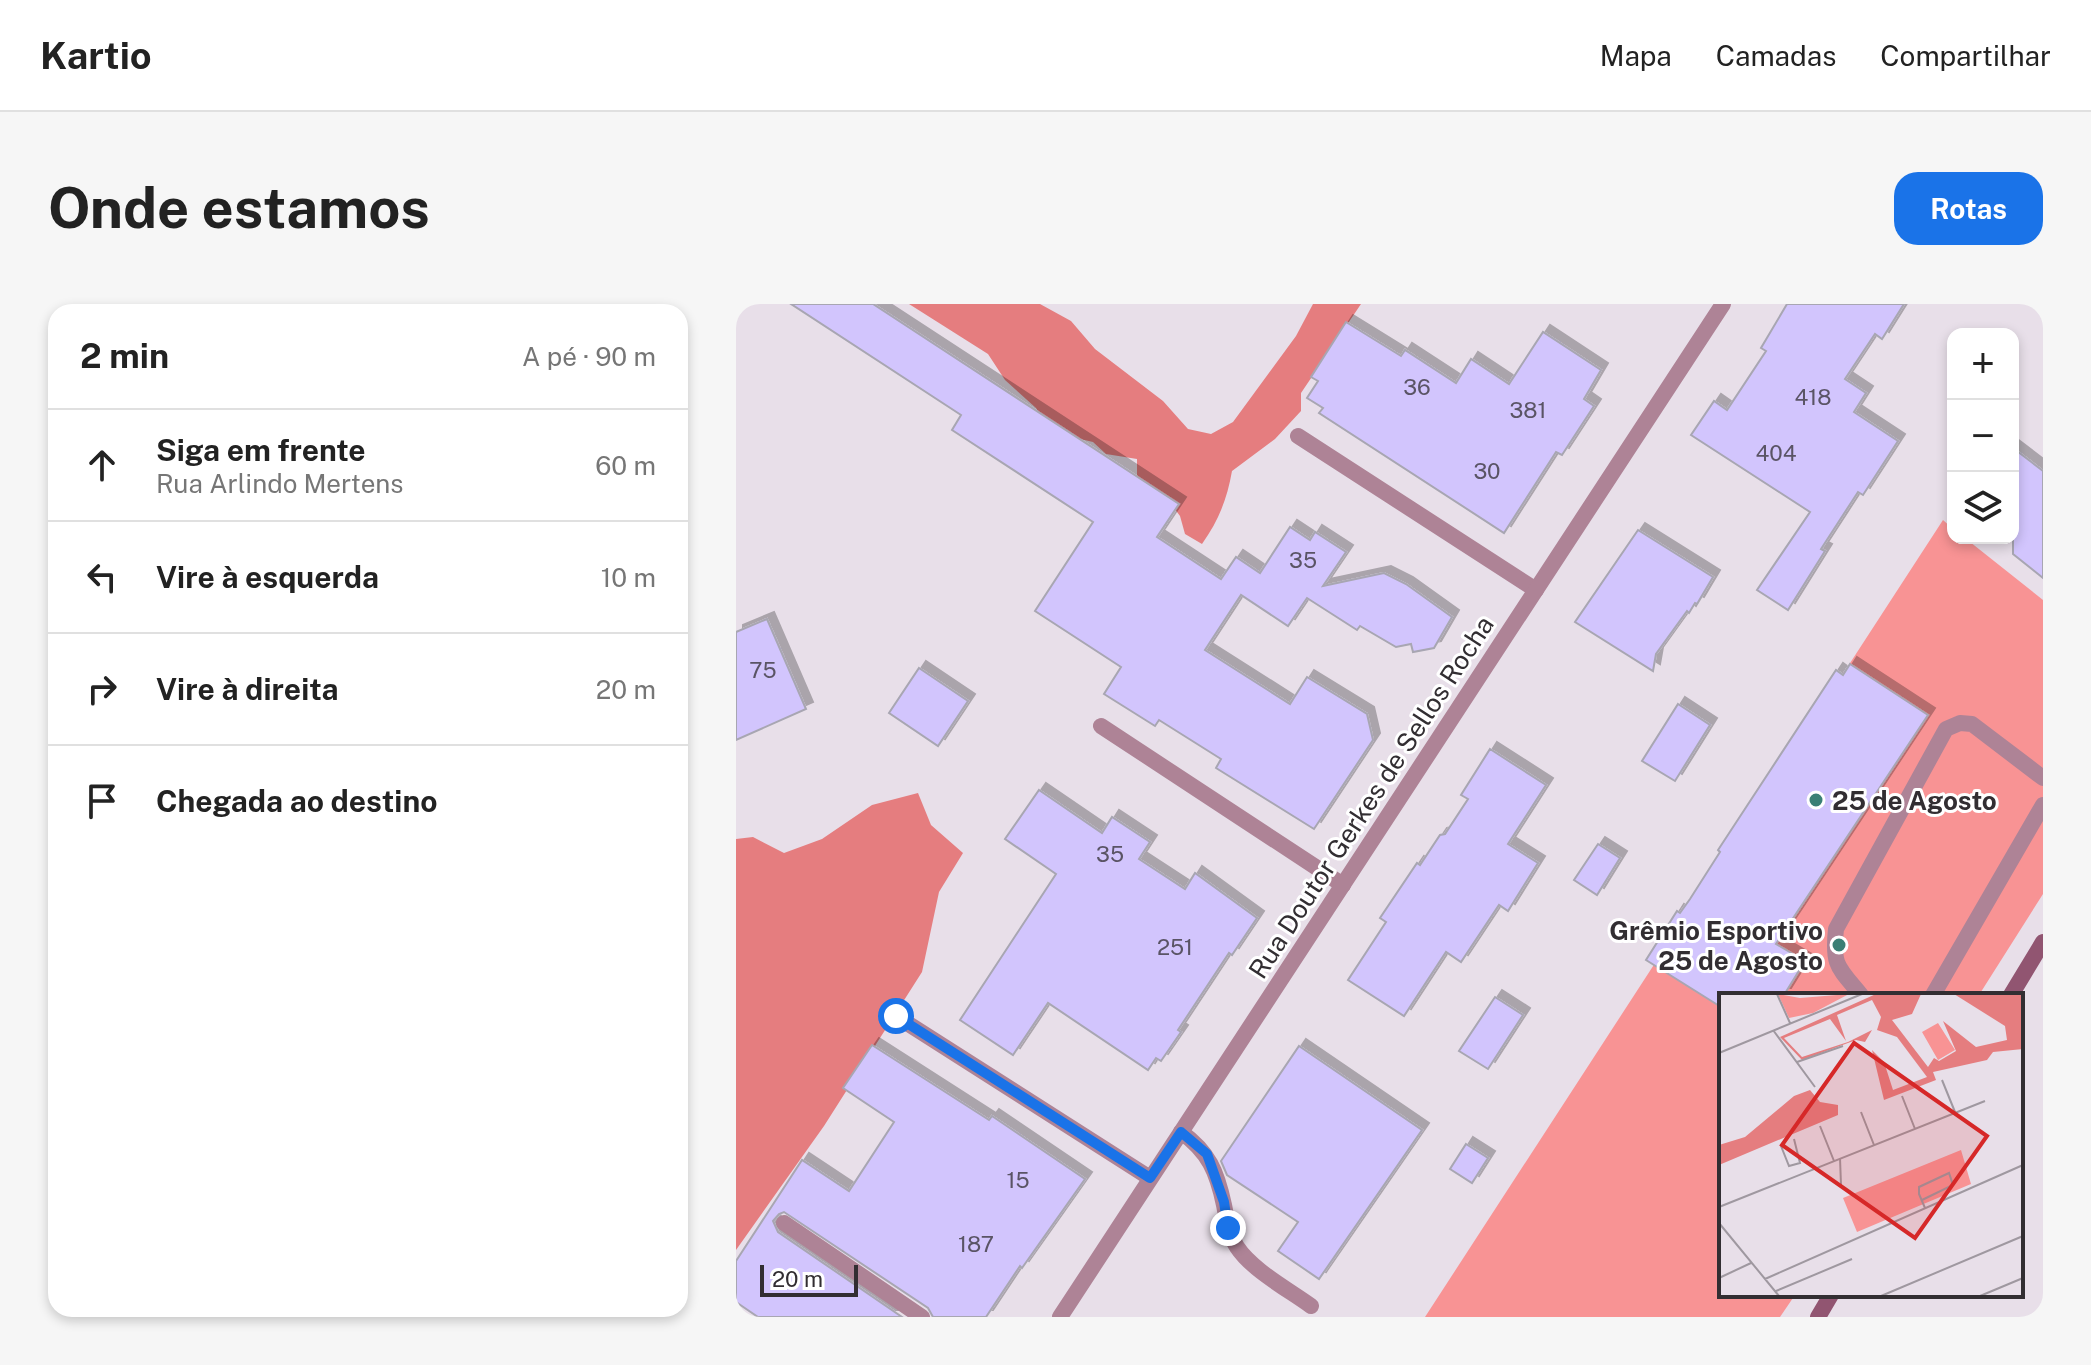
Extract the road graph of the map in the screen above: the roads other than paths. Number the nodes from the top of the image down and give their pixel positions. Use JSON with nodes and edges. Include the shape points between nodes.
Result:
{"nodes":[{"id":1,"x":1723,"y":304,"type":"edge"},
{"id":2,"x":1298,"y":436,"type":"dead end"},
{"id":3,"x":1536,"y":590,"type":"junction"},
{"id":4,"x":1101,"y":726,"type":"dead end"},
{"id":5,"x":2043,"y":778,"type":"edge"},
{"id":6,"x":2043,"y":805,"type":"edge"},
{"id":7,"x":1343,"y":885,"type":"junction"},
{"id":8,"x":2043,"y":942,"type":"edge"},
{"id":9,"x":1859,"y":993,"type":"edge"},
{"id":10,"x":1934,"y":993,"type":"edge"},
{"id":11,"x":2012,"y":993,"type":"edge"},
{"id":12,"x":896,"y":1016,"type":"dead end"},
{"id":13,"x":1181,"y":1132,"type":"junction"},
{"id":14,"x":1150,"y":1178,"type":"junction"},
{"id":15,"x":784,"y":1223,"type":"dead end"},
{"id":16,"x":1830,"y":1297,"type":"edge"},
{"id":17,"x":1311,"y":1306,"type":"dead end"},
{"id":18,"x":922,"y":1317,"type":"edge"},
{"id":19,"x":1060,"y":1317,"type":"edge"},
{"id":20,"x":1818,"y":1317,"type":"edge"}],
"edges":[{"from":1,"to":3,"type":"street","name":"Rua Doutor Gerkes de Sellos Rocha"},
{"from":2,"to":3,"type":"street"},
{"from":3,"to":7,"type":"street","name":"Rua Doutor Gerkes de Sellos Rocha"},
{"from":4,"to":7,"type":"street"},
{"from":5,"to":9,"type":"street","via":[[1972,724],[1946,729],[1836,929],[1833,955]]},
{"from":6,"to":10,"type":"street"},
{"from":7,"to":13,"type":"street","name":"Rua Doutor Gerkes de Sellos Rocha"},
{"from":8,"to":11,"type":"street"},
{"from":12,"to":14,"type":"street"},
{"from":13,"to":14,"type":"street","name":"Rua Doutor Gerkes de Sellos Rocha"},
{"from":13,"to":17,"type":"street","via":[[1207,1154],[1237,1247]]},
{"from":14,"to":19,"type":"street","name":"Rua Doutor Gerkes de Sellos Rocha"},
{"from":15,"to":18,"type":"street"},
{"from":16,"to":20,"type":"street"}]}
